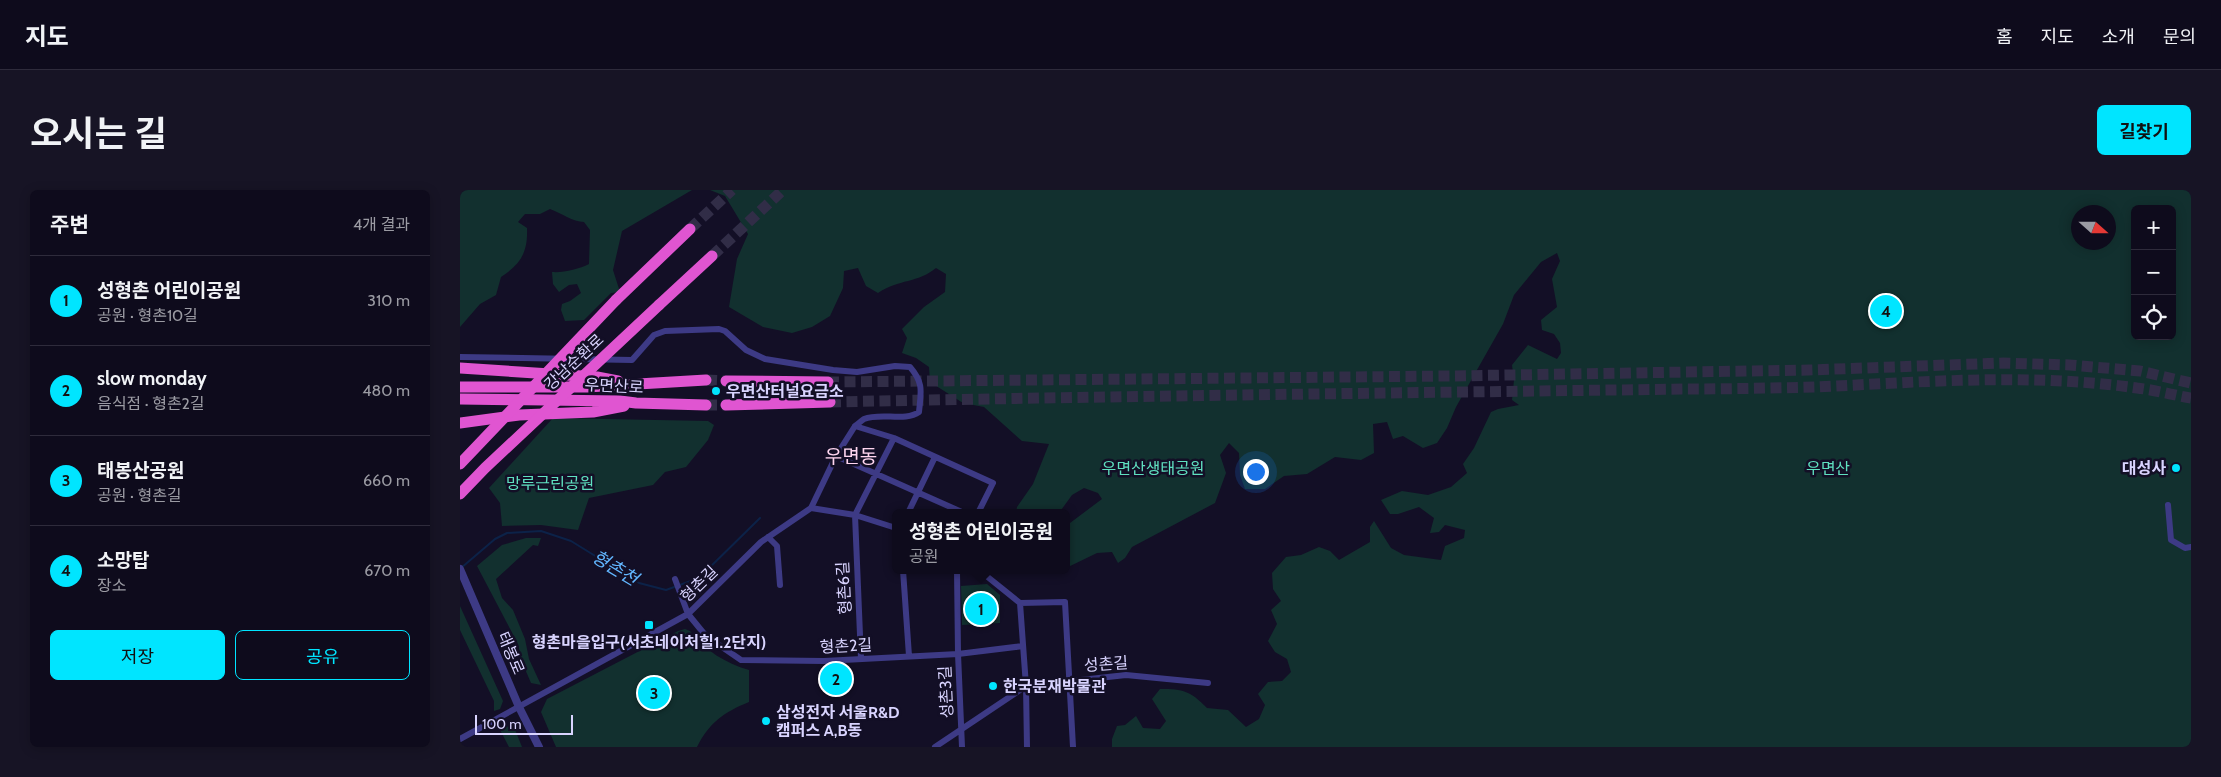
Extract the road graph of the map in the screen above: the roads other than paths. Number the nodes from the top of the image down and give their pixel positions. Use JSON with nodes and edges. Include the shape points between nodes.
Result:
{"nodes":[{"id":1,"x":690,"y":229,"type":"tunnel mouth"},
{"id":2,"x":712,"y":256,"type":"tunnel mouth"},
{"id":3,"x":460,"y":357,"type":"edge"},
{"id":4,"x":460,"y":368,"type":"edge"},
{"id":5,"x":706,"y":380,"type":"tunnel mouth"},
{"id":6,"x":726,"y":381,"type":"tunnel mouth"},
{"id":7,"x":828,"y":382,"type":"tunnel mouth"},
{"id":8,"x":637,"y":384,"type":"junction"},
{"id":9,"x":460,"y":387,"type":"edge"},
{"id":10,"x":460,"y":399,"type":"edge"},
{"id":11,"x":830,"y":402,"type":"tunnel mouth"},
{"id":12,"x":636,"y":403,"type":"junction"},
{"id":13,"x":706,"y":405,"type":"tunnel mouth"},
{"id":14,"x":726,"y":405,"type":"tunnel mouth"},
{"id":15,"x":460,"y":424,"type":"edge"},
{"id":16,"x":855,"y":426,"type":"junction"},
{"id":17,"x":894,"y":438,"type":"junction"},
{"id":18,"x":836,"y":456,"type":"junction"},
{"id":19,"x":935,"y":458,"type":"junction"},
{"id":20,"x":460,"y":464,"type":"edge"},
{"id":21,"x":875,"y":475,"type":"junction"},
{"id":22,"x":460,"y":494,"type":"edge"},
{"id":23,"x":918,"y":494,"type":"junction"},
{"id":24,"x":2168,"y":505,"type":"dead end"},
{"id":25,"x":811,"y":508,"type":"junction"},
{"id":26,"x":910,"y":509,"type":"edge"},
{"id":27,"x":954,"y":509,"type":"edge"},
{"id":28,"x":980,"y":509,"type":"edge"},
{"id":29,"x":855,"y":515,"type":"junction"},
{"id":30,"x":892,"y":527,"type":"edge"},
{"id":31,"x":768,"y":537,"type":"junction"},
{"id":32,"x":2191,"y":547,"type":"edge"},
{"id":33,"x":462,"y":572,"type":"edge"},
{"id":34,"x":903,"y":574,"type":"edge"},
{"id":35,"x":957,"y":574,"type":"edge"},
{"id":36,"x":984,"y":574,"type":"edge"},
{"id":37,"x":675,"y":579,"type":"dead end"},
{"id":38,"x":780,"y":585,"type":"dead end"},
{"id":39,"x":1020,"y":604,"type":"junction"},
{"id":40,"x":688,"y":614,"type":"junction"},
{"id":41,"x":1024,"y":646,"type":"junction"},
{"id":42,"x":958,"y":654,"type":"junction"},
{"id":43,"x":909,"y":656,"type":"junction"},
{"id":44,"x":861,"y":659,"type":"junction"},
{"id":45,"x":1070,"y":680,"type":"junction"},
{"id":46,"x":1208,"y":682,"type":"dead end"},
{"id":47,"x":1026,"y":686,"type":"junction"},
{"id":48,"x":519,"y":707,"type":"junction"},
{"id":49,"x":961,"y":729,"type":"junction"},
{"id":50,"x":460,"y":739,"type":"edge"},
{"id":51,"x":539,"y":747,"type":"edge"},
{"id":52,"x":935,"y":747,"type":"edge"},
{"id":53,"x":962,"y":747,"type":"edge"},
{"id":54,"x":1027,"y":747,"type":"edge"},
{"id":55,"x":1073,"y":747,"type":"edge"}],
"edges":[{"from":1,"to":20,"type":"highway","name":"강남순환로","bridge":true,"via":[[616,300]]},
{"from":2,"to":22,"type":"highway","name":"강남순환로","bridge":true},
{"from":3,"to":16,"type":"street","via":[[632,360],[654,335],[665,330],[719,329],[726,331],[746,350],[765,359],[857,372],[910,367],[919,377],[919,412],[913,416],[864,419]]},
{"from":4,"to":8,"type":"highway","via":[[597,377]]},
{"from":5,"to":8,"type":"highway","name":"우면산로"},
{"from":6,"to":7,"type":"highway"},
{"from":8,"to":9,"type":"highway","name":"우면산로"},
{"from":10,"to":12,"type":"highway","name":"우면산로"},
{"from":11,"to":14,"type":"highway"},
{"from":12,"to":13,"type":"highway","name":"우면산로"},
{"from":12,"to":15,"type":"highway","via":[[593,412],[519,415]]},
{"from":16,"to":17,"type":"street"},
{"from":16,"to":18,"type":"street"},
{"from":17,"to":19,"type":"street"},
{"from":17,"to":21,"type":"street"},
{"from":18,"to":21,"type":"street"},
{"from":18,"to":25,"type":"street"},
{"from":19,"to":23,"type":"street"},
{"from":19,"to":28,"type":"street","via":[[993,483]]},
{"from":21,"to":23,"type":"street"},
{"from":21,"to":29,"type":"street"},
{"from":23,"to":26,"type":"street"},
{"from":23,"to":27,"type":"street"},
{"from":24,"to":32,"type":"street","via":[[2171,540],[2185,548]]},
{"from":25,"to":29,"type":"street"},
{"from":25,"to":31,"type":"street","name":"형촌길"},
{"from":29,"to":30,"type":"street"},
{"from":29,"to":44,"type":"street","name":"형촌6길"},
{"from":31,"to":38,"type":"street","via":[[777,546]]},
{"from":31,"to":40,"type":"street","name":"형촌길"},
{"from":33,"to":48,"type":"street","name":"태봉로"},
{"from":34,"to":43,"type":"street"},
{"from":35,"to":42,"type":"street","name":"성촌3길"},
{"from":36,"to":39,"type":"street"},
{"from":37,"to":40,"type":"street","name":"형촌2길"},
{"from":39,"to":41,"type":"street"},
{"from":39,"to":45,"type":"street","via":[[1066,602]]},
{"from":40,"to":44,"type":"street","name":"형촌2길","via":[[706,636],[740,660]]},
{"from":40,"to":48,"type":"street","name":"형촌길"},
{"from":41,"to":42,"type":"street","name":"형촌2길"},
{"from":41,"to":47,"type":"street"},
{"from":42,"to":43,"type":"street","name":"형촌2길"},
{"from":42,"to":49,"type":"street","name":"성촌3길"},
{"from":43,"to":44,"type":"street","name":"형촌2길"},
{"from":45,"to":46,"type":"street","name":"성촌길","via":[[1126,675]]},
{"from":45,"to":47,"type":"street","name":"성촌길"},
{"from":45,"to":55,"type":"street"},
{"from":47,"to":49,"type":"street","name":"성촌길"},
{"from":47,"to":54,"type":"street"},
{"from":48,"to":50,"type":"street","name":"형촌길"},
{"from":48,"to":51,"type":"street","name":"태봉로"},
{"from":49,"to":52,"type":"street","name":"성촌길"},
{"from":49,"to":53,"type":"street","name":"성촌3길"}]}
